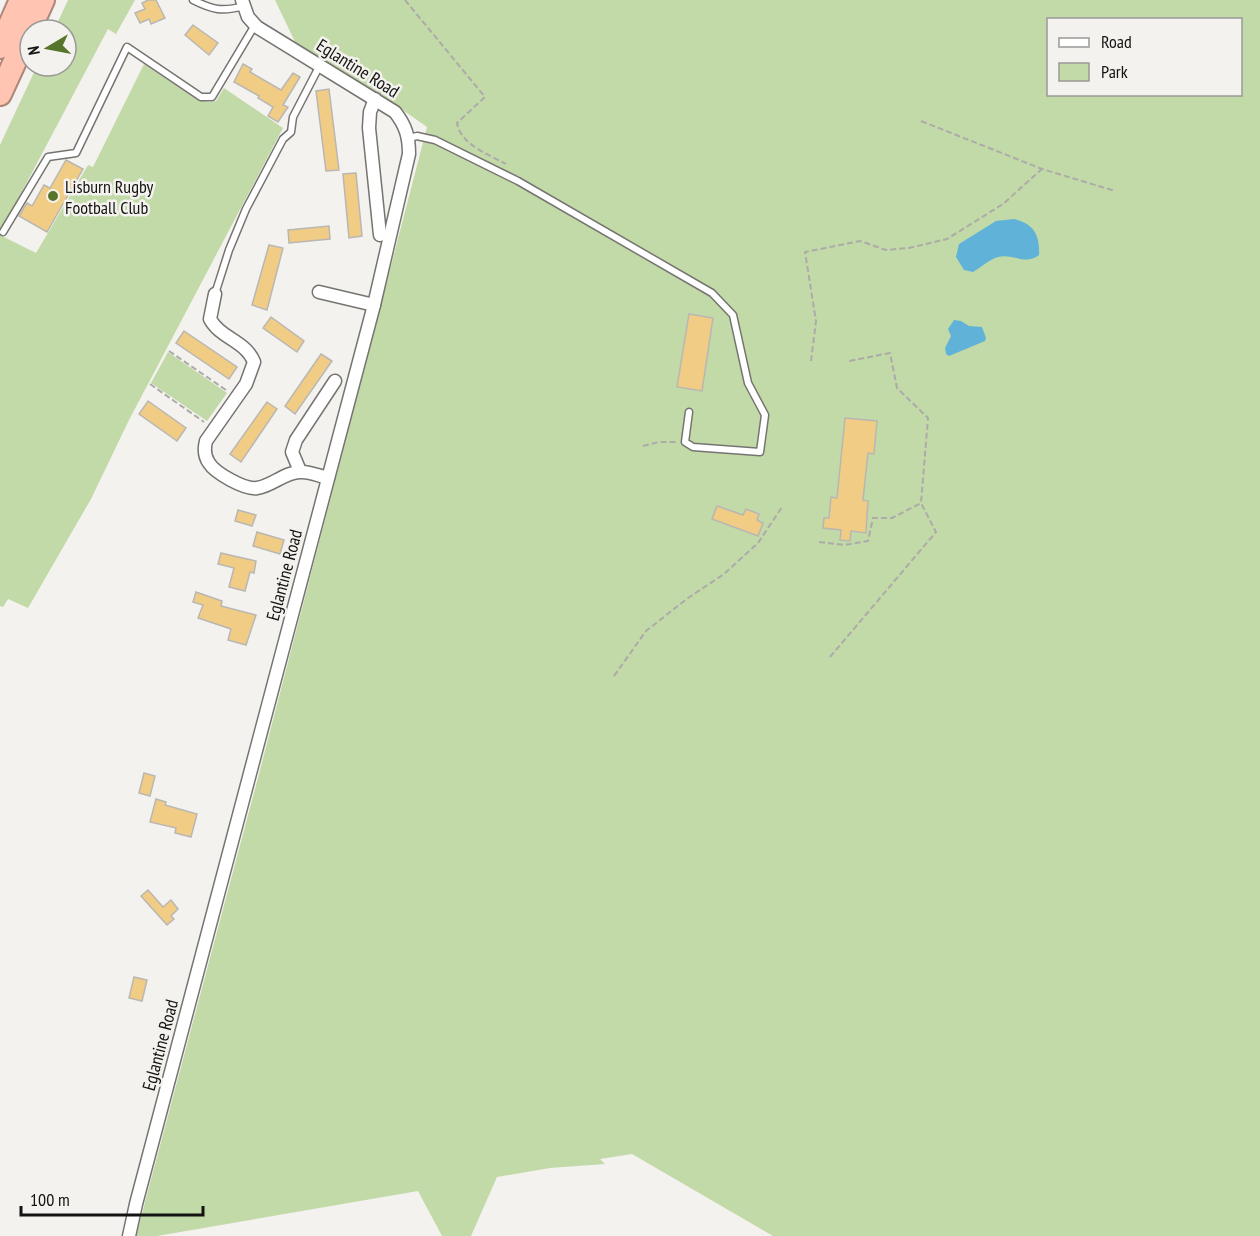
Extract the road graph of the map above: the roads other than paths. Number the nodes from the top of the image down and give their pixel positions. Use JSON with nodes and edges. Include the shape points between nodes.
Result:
{"nodes":[{"id":1,"x":21,"y":0,"type":"edge"},
{"id":2,"x":43,"y":0,"type":"edge"},
{"id":3,"x":193,"y":0,"type":"edge"},
{"id":4,"x":243,"y":3,"type":"edge"},
{"id":5,"x":257,"y":27,"type":"junction"},
{"id":6,"x":0,"y":47,"type":"edge"},
{"id":7,"x":320,"y":65,"type":"junction"},
{"id":8,"x":0,"y":94,"type":"edge"},
{"id":9,"x":375,"y":99,"type":"junction"},
{"id":10,"x":409,"y":138,"type":"junction"},
{"id":11,"x":3,"y":232,"type":"dead end"},
{"id":12,"x":380,"y":235,"type":"dead end"},
{"id":13,"x":319,"y":292,"type":"dead end"},
{"id":14,"x":215,"y":294,"type":"joint"},
{"id":15,"x":374,"y":305,"type":"junction"},
{"id":16,"x":335,"y":381,"type":"dead end"},
{"id":17,"x":689,"y":412,"type":"dead end"},
{"id":18,"x":300,"y":471,"type":"junction"},
{"id":19,"x":328,"y":478,"type":"junction"},
{"id":20,"x":129,"y":1236,"type":"edge"}],
"edges":[{"from":1,"to":6,"type":"highway"},
{"from":2,"to":8,"type":"highway"},
{"from":3,"to":4,"type":"lane","via":[[213,10]]},
{"from":4,"to":5,"type":"street","name":"Eglantine Road"},
{"from":5,"to":7,"type":"street","name":"Eglantine Road"},
{"from":5,"to":11,"type":"lane","via":[[212,97],[201,96],[127,47],[76,153],[48,157]]},
{"from":7,"to":9,"type":"street","name":"Eglantine Road"},
{"from":7,"to":14,"type":"lane","via":[[293,117],[291,132],[246,209]]},
{"from":9,"to":10,"type":"street","name":"Eglantine Road","via":[[395,112]]},
{"from":9,"to":12,"type":"street","via":[[369,128]]},
{"from":10,"to":15,"type":"street","name":"Eglantine Road","via":[[405,178]]},
{"from":10,"to":17,"type":"lane","via":[[435,141],[518,181],[712,293],[733,315],[748,383],[765,415],[760,452],[693,447],[685,442]]},
{"from":13,"to":15,"type":"street"},
{"from":14,"to":18,"type":"street","via":[[210,319],[215,328],[250,352],[254,362],[246,384],[206,441],[208,462],[237,484],[253,489]]},
{"from":15,"to":19,"type":"street","name":"Eglantine Road"},
{"from":16,"to":18,"type":"street","via":[[296,440],[292,452]]},
{"from":18,"to":19,"type":"street"},
{"from":19,"to":20,"type":"street","name":"Eglantine Road"}]}
